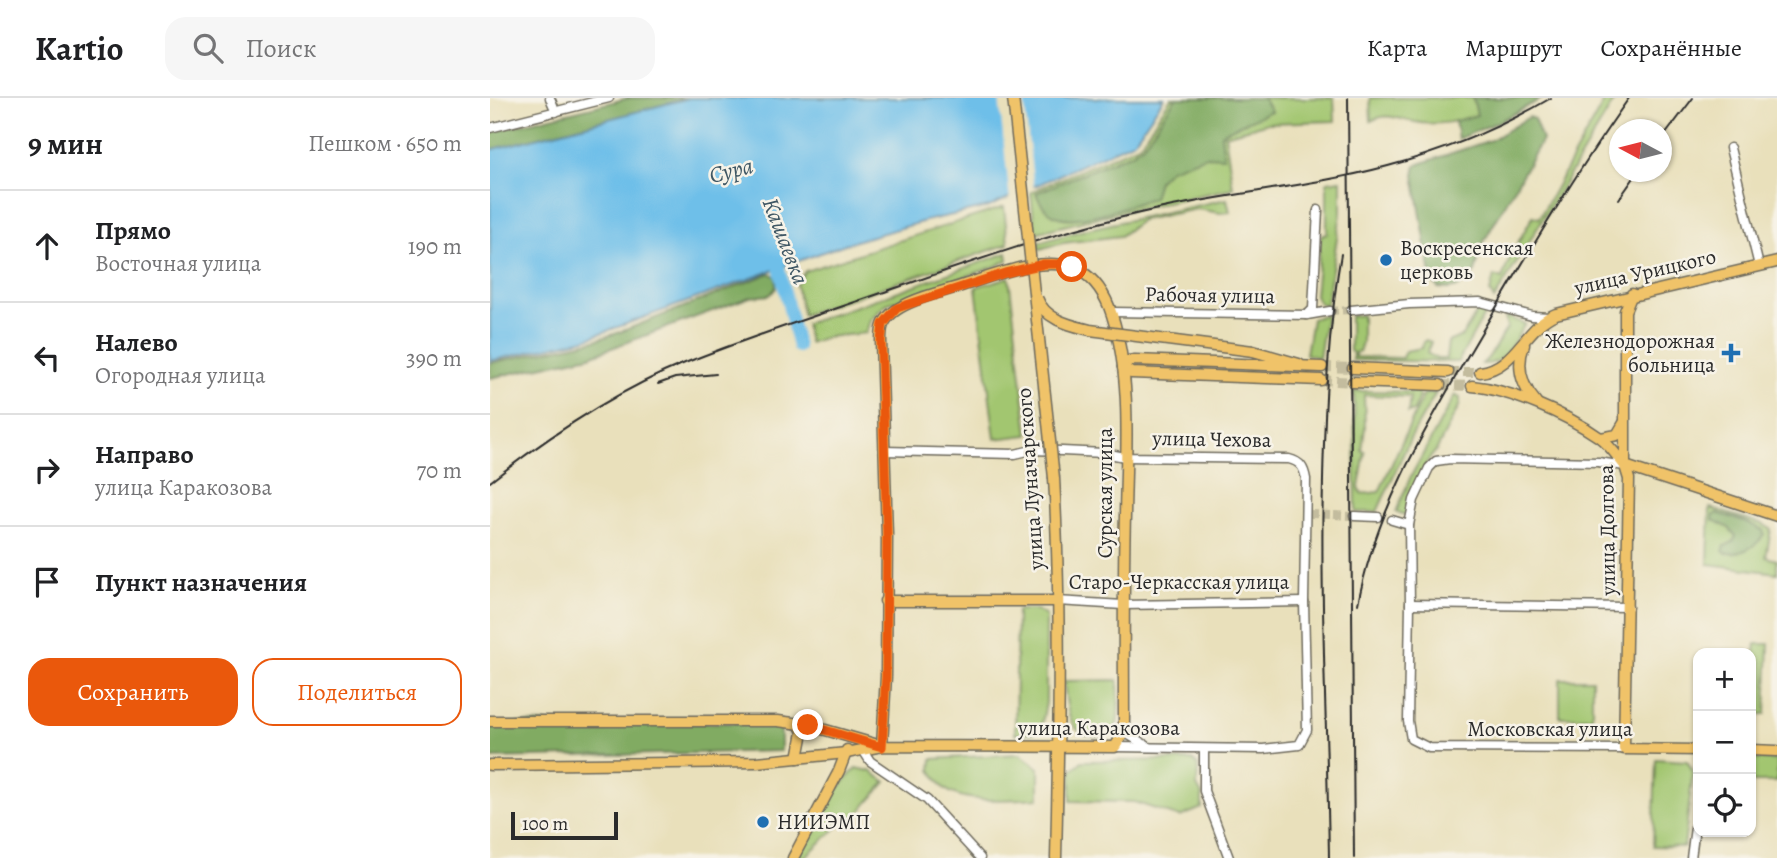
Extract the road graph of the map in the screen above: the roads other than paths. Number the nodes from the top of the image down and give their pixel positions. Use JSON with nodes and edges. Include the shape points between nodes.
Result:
{"nodes":[{"id":1,"x":550,"y":98,"type":"edge"},
{"id":2,"x":609,"y":98,"type":"edge"},
{"id":3,"x":1013,"y":98,"type":"edge"},
{"id":4,"x":556,"y":111,"type":"junction"},
{"id":5,"x":490,"y":128,"type":"edge"},
{"id":6,"x":1730,"y":148,"type":"dead end"},
{"id":7,"x":1318,"y":210,"type":"dead end"},
{"id":8,"x":1777,"y":262,"type":"edge"},
{"id":9,"x":1759,"y":266,"type":"junction"},
{"id":10,"x":1033,"y":288,"type":"junction"},
{"id":11,"x":1632,"y":294,"type":"junction"},
{"id":12,"x":1610,"y":300,"type":"junction"},
{"id":13,"x":1351,"y":310,"type":"tunnel mouth"},
{"id":14,"x":1330,"y":311,"type":"tunnel mouth"},
{"id":15,"x":1625,"y":311,"type":"junction"},
{"id":16,"x":1112,"y":312,"type":"junction"},
{"id":17,"x":1307,"y":315,"type":"junction"},
{"id":18,"x":1549,"y":317,"type":"junction"},
{"id":19,"x":1530,"y":335,"type":"junction"},
{"id":20,"x":1120,"y":351,"type":"junction"},
{"id":21,"x":1135,"y":360,"type":"junction"},
{"id":22,"x":1123,"y":367,"type":"junction"},
{"id":23,"x":1306,"y":367,"type":"junction"},
{"id":24,"x":1322,"y":367,"type":"tunnel mouth"},
{"id":25,"x":1353,"y":368,"type":"tunnel mouth"},
{"id":26,"x":1448,"y":372,"type":"tunnel mouth"},
{"id":27,"x":1480,"y":372,"type":"tunnel mouth"},
{"id":28,"x":1146,"y":373,"type":"junction"},
{"id":29,"x":1321,"y":380,"type":"tunnel mouth"},
{"id":30,"x":1353,"y":382,"type":"tunnel mouth"},
{"id":31,"x":1440,"y":385,"type":"tunnel mouth"},
{"id":32,"x":1472,"y":386,"type":"tunnel mouth"},
{"id":33,"x":1125,"y":392,"type":"junction"},
{"id":34,"x":1537,"y":404,"type":"junction"},
{"id":35,"x":1625,"y":423,"type":"junction"},
{"id":36,"x":1604,"y":441,"type":"junction"},
{"id":37,"x":884,"y":452,"type":"junction"},
{"id":38,"x":1125,"y":457,"type":"junction"},
{"id":39,"x":1598,"y":461,"type":"junction"},
{"id":40,"x":1625,"y":466,"type":"junction"},
{"id":41,"x":1354,"y":516,"type":"tunnel mouth"},
{"id":42,"x":1777,"y":516,"type":"edge"},
{"id":43,"x":1378,"y":517,"type":"dead end"},
{"id":44,"x":1392,"y":520,"type":"dead end"},
{"id":45,"x":1409,"y":525,"type":"junction"},
{"id":46,"x":885,"y":601,"type":"junction"},
{"id":47,"x":1057,"y":601,"type":"junction"},
{"id":48,"x":1304,"y":602,"type":"junction"},
{"id":49,"x":1410,"y":604,"type":"junction"},
{"id":50,"x":1123,"y":605,"type":"junction"},
{"id":51,"x":1628,"y":607,"type":"junction"},
{"id":52,"x":490,"y":721,"type":"edge"},
{"id":53,"x":799,"y":723,"type":"junction"},
{"id":54,"x":1124,"y":732,"type":"junction"},
{"id":55,"x":846,"y":736,"type":"junction"},
{"id":56,"x":882,"y":747,"type":"junction"},
{"id":57,"x":1058,"y":747,"type":"junction"},
{"id":58,"x":1115,"y":747,"type":"junction"},
{"id":59,"x":1150,"y":747,"type":"junction"},
{"id":60,"x":1204,"y":749,"type":"junction"},
{"id":61,"x":1624,"y":749,"type":"junction"},
{"id":62,"x":863,"y":750,"type":"junction"},
{"id":63,"x":1693,"y":750,"type":"edge"},
{"id":64,"x":1756,"y":750,"type":"edge"},
{"id":65,"x":1777,"y":751,"type":"edge"},
{"id":66,"x":845,"y":753,"type":"junction"},
{"id":67,"x":798,"y":758,"type":"junction"},
{"id":68,"x":490,"y":765,"type":"edge"},
{"id":69,"x":1694,"y":837,"type":"edge"},
{"id":70,"x":795,"y":858,"type":"edge"},
{"id":71,"x":980,"y":858,"type":"edge"},
{"id":72,"x":1056,"y":858,"type":"edge"},
{"id":73,"x":1229,"y":858,"type":"edge"},
{"id":74,"x":1691,"y":858,"type":"edge"}],
"edges":[{"from":1,"to":4,"type":"street"},
{"from":2,"to":4,"type":"street"},
{"from":3,"to":10,"type":"main road","name":"улица Луначарского","bridge":true},
{"from":4,"to":5,"type":"street"},
{"from":6,"to":9,"type":"street"},
{"from":7,"to":17,"type":"street","via":[[1313,309]]},
{"from":8,"to":9,"type":"main road","name":"улица Урицкого"},
{"from":9,"to":11,"type":"main road","name":"улица Урицкого"},
{"from":10,"to":23,"type":"main road","bridge":true,"via":[[1039,304],[1064,323],[1253,351]]},
{"from":10,"to":47,"type":"main road","name":"улица Луначарского","bridge":true,"via":[[1054,478]]},
{"from":11,"to":12,"type":"main road","name":"улица Урицкого"},
{"from":11,"to":15,"type":"main road","name":"улица Долгова"},
{"from":12,"to":15,"type":"main road","via":[[1619,302]]},
{"from":12,"to":18,"type":"main road","name":"улица Урицкого"},
{"from":13,"to":18,"type":"street","via":[[1488,303]]},
{"from":14,"to":17,"type":"street","name":"Рабочая улица"},
{"from":15,"to":35,"type":"main road","name":"улица Долгова"},
{"from":16,"to":17,"type":"street","name":"Рабочая улица"},
{"from":16,"to":20,"type":"main road","name":"Сурская улица"},
{"from":16,"to":37,"type":"main road","name":"Сурская улица","via":[[1088,276],[1065,264],[1005,273],[897,308],[883,324],[881,341]]},
{"from":18,"to":19,"type":"main road","name":"улица Урицкого"},
{"from":19,"to":27,"type":"main road","via":[[1500,366]]},
{"from":19,"to":34,"type":"main road","via":[[1522,348],[1521,371]]},
{"from":20,"to":21,"type":"main road"},
{"from":20,"to":22,"type":"main road","name":"Сурская улица"},
{"from":21,"to":22,"type":"main road"},
{"from":21,"to":23,"type":"main road"},
{"from":22,"to":28,"type":"main road","via":[[1131,373]]},
{"from":22,"to":33,"type":"main road","name":"Сурская улица"},
{"from":23,"to":24,"type":"main road"},
{"from":25,"to":26,"type":"main road"},
{"from":28,"to":29,"type":"main road"},
{"from":28,"to":33,"type":"main road"},
{"from":30,"to":31,"type":"main road"},
{"from":32,"to":34,"type":"main road"},
{"from":33,"to":38,"type":"main road","name":"Сурская улица"},
{"from":34,"to":36,"type":"main road"},
{"from":35,"to":36,"type":"main road"},
{"from":35,"to":40,"type":"main road","name":"улица Долгова"},
{"from":36,"to":39,"type":"street","via":[[1604,457]]},
{"from":36,"to":40,"type":"main road"},
{"from":37,"to":38,"type":"street","name":"улица Чехова","via":[[1015,454],[1032,450]]},
{"from":37,"to":46,"type":"main road"},
{"from":38,"to":48,"type":"street","name":"улица Чехова","via":[[1298,461],[1306,479]]},
{"from":38,"to":50,"type":"main road","name":"Сурская улица"},
{"from":39,"to":40,"type":"street"},
{"from":39,"to":45,"type":"street","via":[[1436,461],[1414,500]]},
{"from":40,"to":42,"type":"main road"},
{"from":40,"to":51,"type":"main road","name":"улица Долгова","via":[[1629,479]]},
{"from":41,"to":43,"type":"street"},
{"from":44,"to":45,"type":"street"},
{"from":45,"to":49,"type":"street"},
{"from":46,"to":47,"type":"main road","name":"Старо-Черкасская улица"},
{"from":46,"to":56,"type":"main road"},
{"from":47,"to":50,"type":"street","name":"Старо-Черкасская улица"},
{"from":47,"to":57,"type":"main road","name":"улица Луначарского"},
{"from":48,"to":50,"type":"street","name":"Старо-Черкасская улица"},
{"from":48,"to":60,"type":"street","name":"улица Каракозова","via":[[1307,730],[1299,745]]},
{"from":49,"to":51,"type":"street"},
{"from":49,"to":61,"type":"street","name":"Московская улица","via":[[1411,739],[1429,748]]},
{"from":50,"to":54,"type":"main road","name":"Сурская улица"},
{"from":51,"to":61,"type":"main road","name":"улица Долгова"},
{"from":52,"to":53,"type":"main road","name":"улица Каракозова"},
{"from":53,"to":55,"type":"main road","name":"улица Каракозова"},
{"from":53,"to":67,"type":"main road","via":[[803,732]]},
{"from":54,"to":58,"type":"main road"},
{"from":54,"to":59,"type":"street"},
{"from":55,"to":56,"type":"main road","name":"улица Каракозова"},
{"from":55,"to":66,"type":"main road"},
{"from":56,"to":57,"type":"main road","name":"улица Каракозова"},
{"from":56,"to":62,"type":"main road","name":"улица Каракозова"},
{"from":57,"to":58,"type":"main road","name":"улица Каракозова"},
{"from":57,"to":72,"type":"main road","name":"улица Луначарского"},
{"from":58,"to":59,"type":"street","name":"улица Каракозова"},
{"from":59,"to":60,"type":"street","name":"улица Каракозова"},
{"from":60,"to":73,"type":"street","via":[[1204,791]]},
{"from":61,"to":63,"type":"main road","name":"Московская улица"},
{"from":62,"to":66,"type":"main road","name":"улица Каракозова"},
{"from":62,"to":71,"type":"street","via":[[870,761],[928,800]]},
{"from":64,"to":65,"type":"main road"},
{"from":66,"to":67,"type":"main road","name":"улица Каракозова"},
{"from":66,"to":70,"type":"main road"},
{"from":67,"to":68,"type":"main road","name":"улица Каракозова"},
{"from":69,"to":74,"type":"street"}]}
